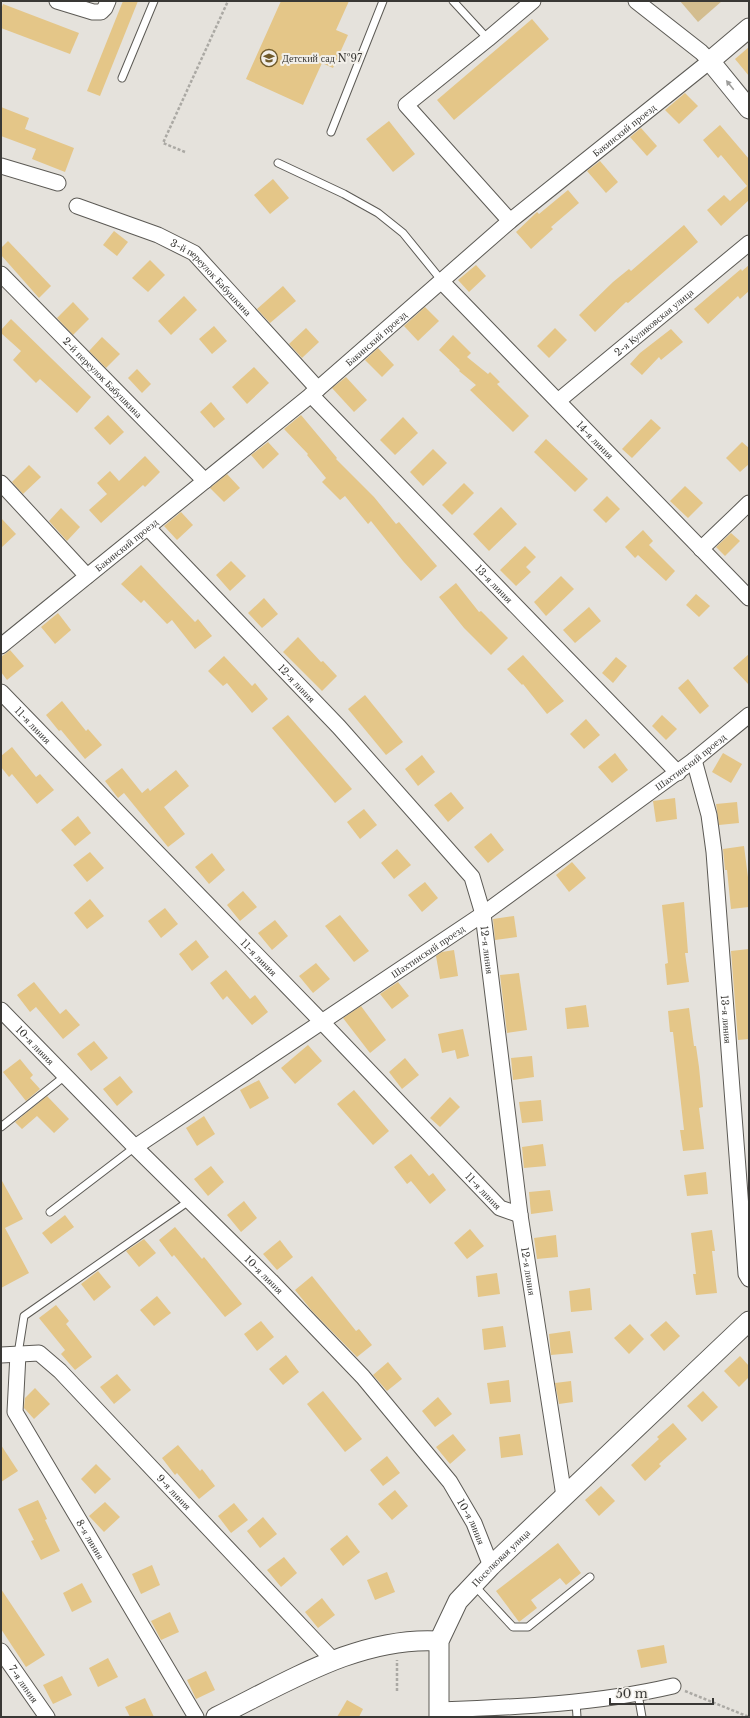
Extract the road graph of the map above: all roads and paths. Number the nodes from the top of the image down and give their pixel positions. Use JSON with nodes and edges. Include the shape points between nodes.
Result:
{"nodes":[{"id":1,"x":57,"y":1,"type":"edge"},
{"id":2,"x":108,"y":1,"type":"edge"},
{"id":3,"x":154,"y":1,"type":"edge"},
{"id":4,"x":228,"y":1,"type":"edge"},
{"id":5,"x":383,"y":1,"type":"edge"},
{"id":6,"x":453,"y":1,"type":"edge"},
{"id":7,"x":532,"y":1,"type":"edge"},
{"id":8,"x":636,"y":1,"type":"edge"},
{"id":9,"x":749,"y":28,"type":"edge"},
{"id":10,"x":488,"y":39,"type":"junction"},
{"id":11,"x":710,"y":61,"type":"junction"},
{"id":12,"x":122,"y":78,"type":"dead end"},
{"id":13,"x":749,"y":109,"type":"edge"},
{"id":14,"x":331,"y":132,"type":"dead end"},
{"id":15,"x":185,"y":152,"type":"dead end"},
{"id":16,"x":278,"y":163,"type":"dead end"},
{"id":17,"x":1,"y":166,"type":"edge"},
{"id":18,"x":58,"y":183,"type":"dead end"},
{"id":19,"x":77,"y":206,"type":"dead end"},
{"id":20,"x":510,"y":221,"type":"junction"},
{"id":21,"x":749,"y":243,"type":"edge"},
{"id":22,"x":1,"y":274,"type":"edge"},
{"id":23,"x":442,"y":282,"type":"junction"},
{"id":24,"x":315,"y":392,"type":"junction"},
{"id":25,"x":558,"y":401,"type":"junction"},
{"id":26,"x":205,"y":481,"type":"junction"},
{"id":27,"x":1,"y":482,"type":"edge"},
{"id":28,"x":749,"y":503,"type":"edge"},
{"id":29,"x":148,"y":528,"type":"junction"},
{"id":30,"x":701,"y":549,"type":"junction"},
{"id":31,"x":87,"y":576,"type":"junction"},
{"id":32,"x":749,"y":598,"type":"edge"},
{"id":33,"x":1,"y":646,"type":"edge"},
{"id":34,"x":1,"y":692,"type":"edge"},
{"id":35,"x":749,"y":715,"type":"edge"},
{"id":36,"x":694,"y":760,"type":"junction"},
{"id":37,"x":678,"y":773,"type":"junction"},
{"id":38,"x":483,"y":914,"type":"junction"},
{"id":39,"x":1,"y":1010,"type":"edge"},
{"id":40,"x":321,"y":1021,"type":"junction"},
{"id":41,"x":65,"y":1076,"type":"junction"},
{"id":42,"x":1,"y":1127,"type":"edge"},
{"id":43,"x":135,"y":1147,"type":"junction"},
{"id":44,"x":189,"y":1201,"type":"junction"},
{"id":45,"x":50,"y":1212,"type":"dead end"},
{"id":46,"x":520,"y":1215,"type":"junction"},
{"id":47,"x":749,"y":1280,"type":"edge"},
{"id":48,"x":747,"y":1326,"type":"edge"},
{"id":49,"x":1,"y":1354,"type":"edge"},
{"id":50,"x":18,"y":1354,"type":"junction"},
{"id":51,"x":564,"y":1496,"type":"junction"},
{"id":52,"x":490,"y":1566,"type":"junction"},
{"id":53,"x":590,"y":1577,"type":"dead end"},
{"id":54,"x":472,"y":1584,"type":"junction"},
{"id":55,"x":439,"y":1641,"type":"junction"},
{"id":56,"x":1,"y":1651,"type":"edge"},
{"id":57,"x":397,"y":1653,"type":"dead end"},
{"id":58,"x":333,"y":1660,"type":"junction"},
{"id":59,"x":673,"y":1686,"type":"joint"},
{"id":60,"x":397,"y":1691,"type":"dead end"},
{"id":61,"x":638,"y":1694,"type":"junction"},
{"id":62,"x":576,"y":1710,"type":"edge"},
{"id":63,"x":439,"y":1714,"type":"edge"},
{"id":64,"x":47,"y":1717,"type":"edge"},
{"id":65,"x":196,"y":1717,"type":"edge"},
{"id":66,"x":216,"y":1717,"type":"edge"},
{"id":67,"x":642,"y":1717,"type":"edge"},
{"id":68,"x":749,"y":1717,"type":"edge"}],
"edges":[{"from":1,"to":2,"type":"street","via":[[101,12]]},
{"from":3,"to":12,"type":"lane"},
{"from":4,"to":15,"type":"path","via":[[164,144]]},
{"from":5,"to":14,"type":"lane"},
{"from":6,"to":10,"type":"lane"},
{"from":7,"to":10,"type":"street"},
{"from":8,"to":11,"type":"street"},
{"from":9,"to":11,"type":"street","name":"Бакинский проезд"},
{"from":10,"to":20,"type":"street","via":[[406,105]]},
{"from":13,"to":11,"type":"street","one_way":true},
{"from":11,"to":20,"type":"street","name":"Бакинский проезд"},
{"from":16,"to":23,"type":"lane","via":[[378,213],[403,233]]},
{"from":17,"to":18,"type":"street"},
{"from":19,"to":24,"type":"street","name":"3-й переулок Бабушкина","via":[[158,235],[194,253]]},
{"from":20,"to":23,"type":"street","name":"Бакинский проезд"},
{"from":21,"to":25,"type":"street","name":"2-я Куликовская улица"},
{"from":22,"to":26,"type":"street","name":"2-й переулок Бабушкина"},
{"from":23,"to":24,"type":"street","name":"Бакинский проезд"},
{"from":23,"to":25,"type":"street","name":"14-я линия"},
{"from":24,"to":26,"type":"street","name":"Бакинский проезд"},
{"from":24,"to":37,"type":"street","name":"13-я линия"},
{"from":25,"to":30,"type":"street","name":"14-я линия"},
{"from":26,"to":29,"type":"street","name":"Бакинский проезд"},
{"from":27,"to":31,"type":"street"},
{"from":28,"to":30,"type":"street"},
{"from":29,"to":31,"type":"street","name":"Бакинский проезд"},
{"from":29,"to":38,"type":"street","name":"12-я линия","via":[[339,726],[472,877]]},
{"from":30,"to":32,"type":"street","name":"14-я линия"},
{"from":31,"to":33,"type":"street","name":"Бакинский проезд"},
{"from":34,"to":40,"type":"street","name":"11-я линия"},
{"from":35,"to":36,"type":"street","name":"Шахтинский проезд"},
{"from":36,"to":37,"type":"street","name":"Шахтинский проезд"},
{"from":36,"to":47,"type":"street","name":"13-я линия","via":[[709,815],[714,852],[746,1274]]},
{"from":37,"to":38,"type":"street","name":"Шахтинский проезд"},
{"from":38,"to":40,"type":"street","name":"Шахтинский проезд"},
{"from":38,"to":46,"type":"street","name":"12-я линия"},
{"from":39,"to":41,"type":"street","name":"10-я линия"},
{"from":40,"to":43,"type":"street","name":"Шахтинский проезд"},
{"from":40,"to":46,"type":"street","name":"11-я линия","via":[[500,1208]]},
{"from":41,"to":42,"type":"lane"},
{"from":41,"to":43,"type":"street","name":"10-я линия"},
{"from":43,"to":44,"type":"street","name":"10-я линия"},
{"from":43,"to":45,"type":"lane"},
{"from":44,"to":50,"type":"lane","via":[[24,1316]]},
{"from":44,"to":52,"type":"street","name":"10-я линия","via":[[271,1281],[363,1377],[450,1482],[474,1524]]},
{"from":46,"to":51,"type":"street","name":"12-я линия"},
{"from":48,"to":51,"type":"street","name":"Поселковая улица"},
{"from":49,"to":50,"type":"street","name":"9-я линия"},
{"from":50,"to":58,"type":"street","name":"9-я линия","via":[[39,1353],[60,1372]]},
{"from":50,"to":65,"type":"street","name":"8-я линия","via":[[15,1412]]},
{"from":51,"to":52,"type":"street","name":"Поселковая улица"},
{"from":52,"to":54,"type":"street","name":"Поселковая улица"},
{"from":53,"to":54,"type":"lane","via":[[528,1627],[513,1627]]},
{"from":54,"to":55,"type":"street","name":"Поселковая улица","via":[[452,1610]]},
{"from":55,"to":58,"type":"street","via":[[408,1641],[377,1646]]},
{"from":55,"to":63,"type":"street"},
{"from":56,"to":64,"type":"street","name":"7-я линия"},
{"from":57,"to":60,"type":"path"},
{"from":58,"to":66,"type":"street"},
{"from":59,"to":61,"type":"street"},
{"from":59,"to":68,"type":"path"},
{"from":61,"to":62,"type":"street"},
{"from":61,"to":67,"type":"lane"},
{"from":62,"to":63,"type":"street"}]}
